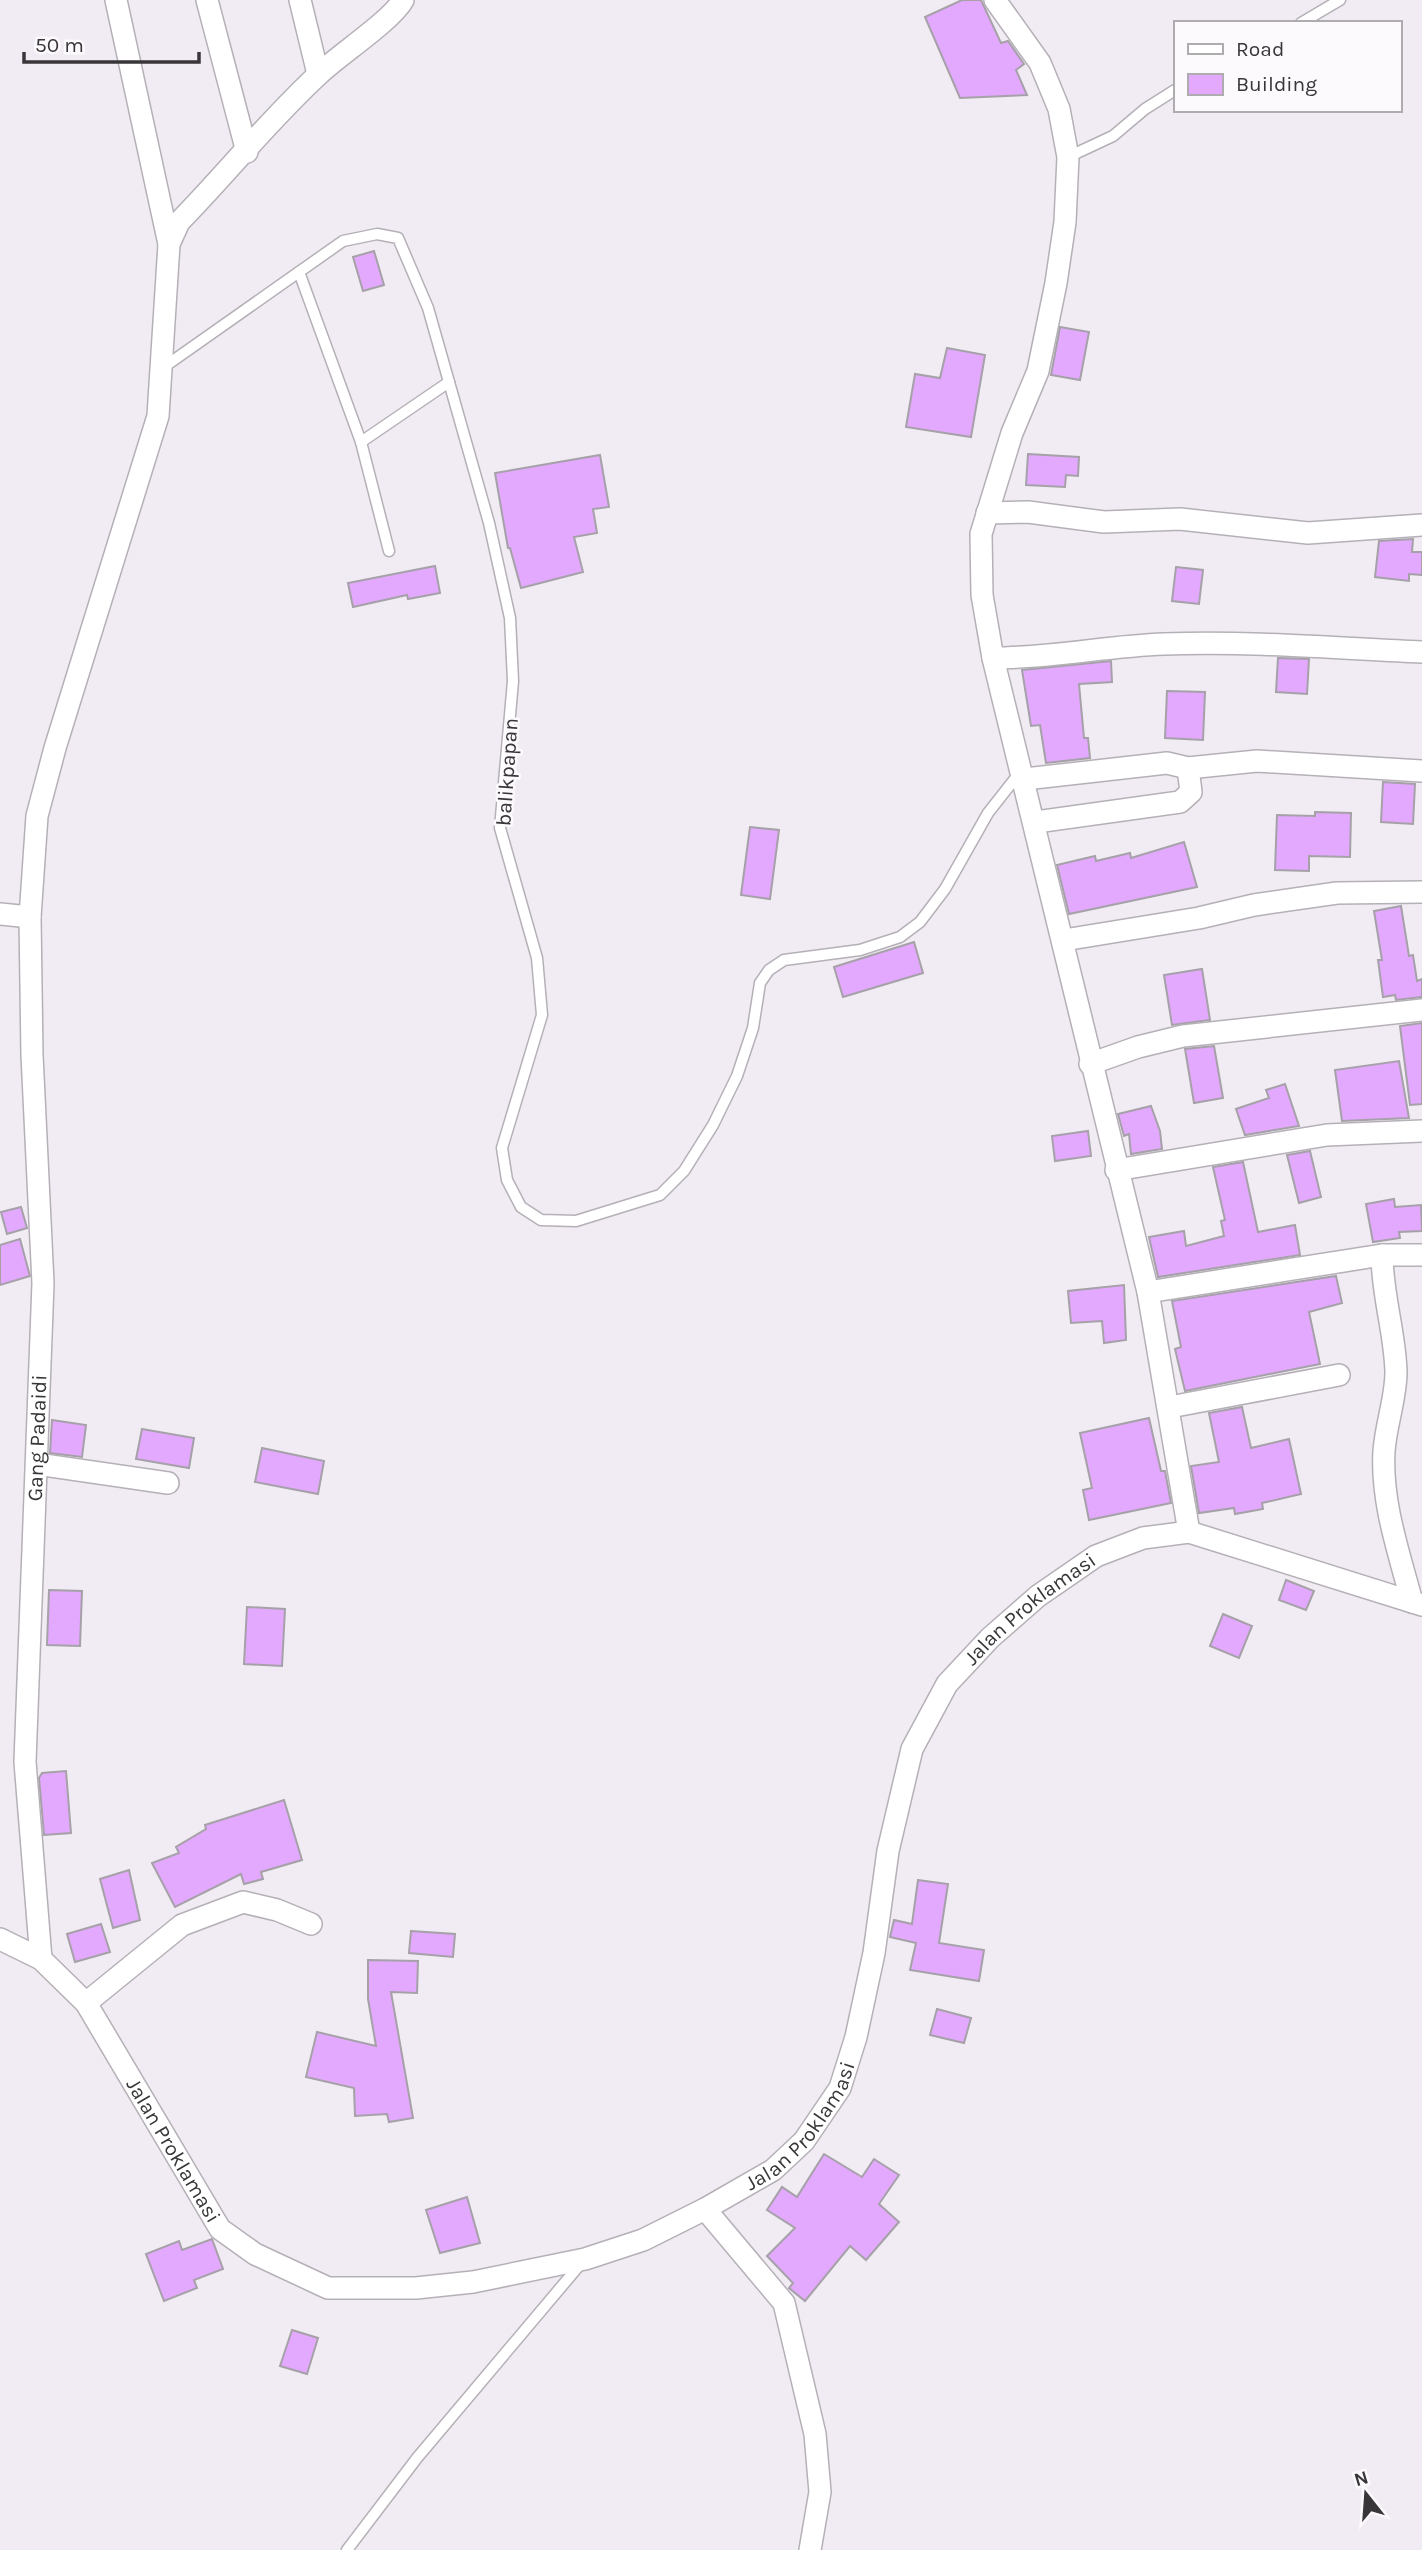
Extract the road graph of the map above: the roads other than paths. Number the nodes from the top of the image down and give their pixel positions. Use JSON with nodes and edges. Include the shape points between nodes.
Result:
{"nodes":[{"id":1,"x":116,"y":0,"type":"edge"},
{"id":2,"x":207,"y":0,"type":"edge"},
{"id":3,"x":300,"y":0,"type":"edge"},
{"id":4,"x":403,"y":0,"type":"edge"},
{"id":5,"x":995,"y":0,"type":"edge"},
{"id":6,"x":1340,"y":0,"type":"edge"},
{"id":7,"x":1304,"y":21,"type":"edge"},
{"id":8,"x":318,"y":74,"type":"junction"},
{"id":9,"x":1174,"y":91,"type":"edge"},
{"id":10,"x":247,"y":152,"type":"junction"},
{"id":11,"x":1068,"y":157,"type":"junction"},
{"id":12,"x":169,"y":243,"type":"junction"},
{"id":13,"x":299,"y":272,"type":"junction"},
{"id":14,"x":164,"y":367,"type":"junction"},
{"id":15,"x":449,"y":382,"type":"junction"},
{"id":16,"x":361,"y":442,"type":"junction"},
{"id":17,"x":986,"y":513,"type":"junction"},
{"id":18,"x":1422,"y":525,"type":"edge"},
{"id":19,"x":389,"y":551,"type":"dead end"},
{"id":20,"x":1422,"y":652,"type":"edge"},
{"id":21,"x":993,"y":658,"type":"junction"},
{"id":22,"x":1188,"y":768,"type":"junction"},
{"id":23,"x":1422,"y":771,"type":"edge"},
{"id":24,"x":1024,"y":774,"type":"junction"},
{"id":25,"x":1036,"y":822,"type":"junction"},
{"id":26,"x":1422,"y":892,"type":"edge"},
{"id":27,"x":0,"y":914,"type":"edge"},
{"id":28,"x":30,"y":917,"type":"junction"},
{"id":29,"x":1064,"y":940,"type":"junction"},
{"id":30,"x":1422,"y":1010,"type":"edge"},
{"id":31,"x":1090,"y":1064,"type":"junction"},
{"id":32,"x":1422,"y":1131,"type":"edge"},
{"id":33,"x":1116,"y":1170,"type":"junction"},
{"id":34,"x":1382,"y":1255,"type":"junction"},
{"id":35,"x":1422,"y":1255,"type":"edge"},
{"id":36,"x":1148,"y":1292,"type":"junction"},
{"id":37,"x":1339,"y":1375,"type":"dead end"},
{"id":38,"x":1170,"y":1407,"type":"junction"},
{"id":39,"x":37,"y":1464,"type":"junction"},
{"id":40,"x":168,"y":1483,"type":"dead end"},
{"id":41,"x":1189,"y":1532,"type":"junction"},
{"id":42,"x":1417,"y":1604,"type":"edge"},
{"id":43,"x":311,"y":1924,"type":"dead end"},
{"id":44,"x":0,"y":1939,"type":"edge"},
{"id":45,"x":41,"y":1959,"type":"junction"},
{"id":46,"x":86,"y":2003,"type":"junction"},
{"id":47,"x":705,"y":2209,"type":"junction"},
{"id":48,"x":585,"y":2259,"type":"junction"},
{"id":49,"x":347,"y":2550,"type":"edge"},
{"id":50,"x":810,"y":2550,"type":"edge"}],
"edges":[{"from":1,"to":12,"type":"street"},
{"from":2,"to":10,"type":"street"},
{"from":3,"to":8,"type":"street"},
{"from":4,"to":8,"type":"street","via":[[396,12]]},
{"from":5,"to":11,"type":"street","via":[[1040,64],[1059,109]]},
{"from":6,"to":7,"type":"lane"},
{"from":8,"to":10,"type":"street"},
{"from":9,"to":11,"type":"lane","via":[[1113,136]]},
{"from":10,"to":12,"type":"street","via":[[179,222]]},
{"from":11,"to":17,"type":"street","via":[[1063,234],[1038,371]]},
{"from":12,"to":14,"type":"street","name":"Gang Padaidi"},
{"from":13,"to":14,"type":"lane","name":"balikpapan"},
{"from":13,"to":15,"type":"lane","name":"balikpapan","via":[[343,241],[377,234],[398,237],[428,308]]},
{"from":13,"to":16,"type":"lane"},
{"from":14,"to":28,"type":"street","name":"Gang Padaidi","via":[[158,416],[137,493],[37,816]]},
{"from":15,"to":16,"type":"lane"},
{"from":15,"to":24,"type":"lane","name":"balikpapan","via":[[510,618],[513,681],[500,828],[537,958],[542,1015],[502,1148],[506,1180],[521,1207],[541,1220],[576,1221],[660,1195],[684,1171],[713,1125],[745,1052],[760,983],[769,970],[784,960],[860,950],[900,937],[920,922],[945,889],[988,813]]},
{"from":16,"to":19,"type":"lane"},
{"from":17,"to":18,"type":"street","via":[[1028,512],[1104,522],[1180,519],[1308,533]]},
{"from":17,"to":21,"type":"street","via":[[981,534],[982,595]]},
{"from":20,"to":21,"type":"street","via":[[1164,644]]},
{"from":21,"to":24,"type":"street"},
{"from":22,"to":23,"type":"street","via":[[1257,761]]},
{"from":22,"to":24,"type":"street","via":[[1167,763]]},
{"from":22,"to":25,"type":"street","via":[[1191,792],[1180,802]]},
{"from":24,"to":25,"type":"street"},
{"from":25,"to":29,"type":"street"},
{"from":26,"to":29,"type":"street","via":[[1336,893]]},
{"from":27,"to":28,"type":"street"},
{"from":28,"to":39,"type":"street","name":"Gang Padaidi","via":[[43,1283]]},
{"from":29,"to":31,"type":"street"},
{"from":30,"to":31,"type":"street","via":[[1184,1036]]},
{"from":31,"to":33,"type":"street"},
{"from":32,"to":33,"type":"street","via":[[1327,1135]]},
{"from":33,"to":36,"type":"street"},
{"from":34,"to":35,"type":"street"},
{"from":34,"to":36,"type":"street"},
{"from":34,"to":42,"type":"street","via":[[1396,1375],[1384,1449],[1384,1481]]},
{"from":36,"to":38,"type":"street"},
{"from":37,"to":38,"type":"street"},
{"from":38,"to":41,"type":"street"},
{"from":39,"to":40,"type":"street"},
{"from":39,"to":45,"type":"street","name":"Gang Padaidi","via":[[25,1762]]},
{"from":41,"to":42,"type":"street","name":"Jalan Proklamasi"},
{"from":41,"to":47,"type":"street","name":"Jalan Proklamasi","via":[[1143,1538],[1096,1556],[1038,1596],[947,1684],[912,1749],[888,1851],[874,1953],[840,2088],[804,2141],[773,2170]]},
{"from":43,"to":46,"type":"street","via":[[243,1902],[182,1925]]},
{"from":44,"to":45,"type":"street","name":"Jalan Proklamasi"},
{"from":45,"to":46,"type":"street","name":"Jalan Proklamasi"},
{"from":46,"to":48,"type":"street","name":"Jalan Proklamasi","via":[[220,2230],[255,2254],[328,2288],[416,2288],[473,2282]]},
{"from":47,"to":48,"type":"street","name":"Jalan Proklamasi","via":[[643,2240]]},
{"from":47,"to":50,"type":"street","via":[[784,2303],[815,2434],[820,2492]]},
{"from":48,"to":49,"type":"lane","via":[[417,2458]]}]}
